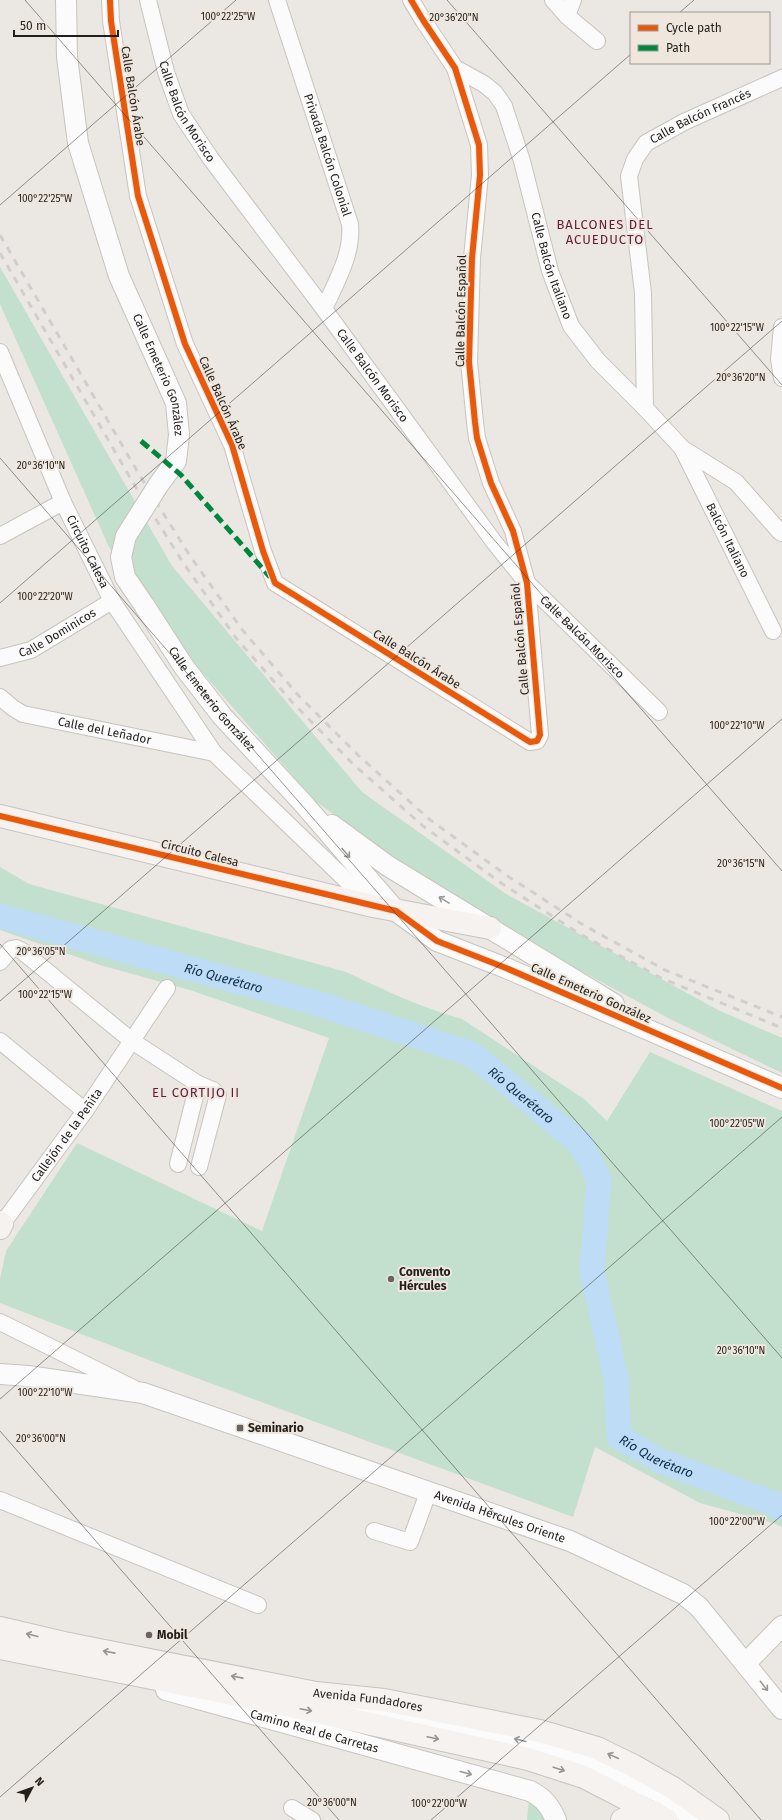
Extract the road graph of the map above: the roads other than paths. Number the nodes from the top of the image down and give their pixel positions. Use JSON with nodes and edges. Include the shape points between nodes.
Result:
{"nodes":[{"id":1,"x":66,"y":0,"type":"edge"},
{"id":2,"x":110,"y":0,"type":"edge"},
{"id":3,"x":148,"y":0,"type":"edge"},
{"id":4,"x":277,"y":0,"type":"edge"},
{"id":5,"x":411,"y":0,"type":"edge"},
{"id":6,"x":553,"y":0,"type":"edge"},
{"id":7,"x":573,"y":0,"type":"edge"},
{"id":8,"x":567,"y":16,"type":"junction"},
{"id":9,"x":597,"y":41,"type":"dead end"},
{"id":10,"x":456,"y":68,"type":"junction"},
{"id":11,"x":782,"y":78,"type":"edge"},
{"id":12,"x":324,"y":309,"type":"junction"},
{"id":13,"x":782,"y":327,"type":"edge"},
{"id":14,"x":0,"y":352,"type":"edge"},
{"id":15,"x":781,"y":358,"type":"edge"},
{"id":16,"x":782,"y":378,"type":"edge"},
{"id":17,"x":646,"y":408,"type":"junction"},
{"id":18,"x":682,"y":448,"type":"junction"},
{"id":19,"x":63,"y":502,"type":"junction"},
{"id":20,"x":782,"y":533,"type":"edge"},
{"id":21,"x":0,"y":536,"type":"edge"},
{"id":22,"x":527,"y":583,"type":"junction"},
{"id":23,"x":112,"y":601,"type":"junction"},
{"id":24,"x":773,"y":632,"type":"dead end"},
{"id":25,"x":0,"y":658,"type":"edge"},
{"id":26,"x":0,"y":697,"type":"edge"},
{"id":27,"x":659,"y":712,"type":"dead end"},
{"id":28,"x":537,"y":741,"type":"joint"},
{"id":29,"x":214,"y":753,"type":"junction"},
{"id":30,"x":302,"y":802,"type":"junction"},
{"id":31,"x":0,"y":816,"type":"edge"},
{"id":32,"x":373,"y":906,"type":"junction"},
{"id":33,"x":396,"y":911,"type":"junction"},
{"id":34,"x":490,"y":928,"type":"junction"},
{"id":35,"x":519,"y":946,"type":"junction"},
{"id":36,"x":0,"y":962,"type":"edge"},
{"id":37,"x":506,"y":968,"type":"junction"},
{"id":38,"x":167,"y":988,"type":"dead end"},
{"id":39,"x":0,"y":1041,"type":"edge"},
{"id":40,"x":132,"y":1041,"type":"junction"},
{"id":41,"x":678,"y":1043,"type":"junction"},
{"id":42,"x":198,"y":1084,"type":"junction"},
{"id":43,"x":782,"y":1088,"type":"edge"},
{"id":44,"x":85,"y":1111,"type":"junction"},
{"id":45,"x":178,"y":1164,"type":"dead end"},
{"id":46,"x":199,"y":1167,"type":"dead end"},
{"id":47,"x":1,"y":1225,"type":"edge"},
{"id":48,"x":0,"y":1322,"type":"edge"},
{"id":49,"x":0,"y":1374,"type":"edge"},
{"id":50,"x":143,"y":1393,"type":"junction"},
{"id":51,"x":428,"y":1493,"type":"junction"},
{"id":52,"x":0,"y":1500,"type":"edge"},
{"id":53,"x":374,"y":1531,"type":"dead end"},
{"id":54,"x":258,"y":1605,"type":"dead end"},
{"id":55,"x":782,"y":1626,"type":"edge"},
{"id":56,"x":0,"y":1628,"type":"edge"},
{"id":57,"x":0,"y":1648,"type":"edge"},
{"id":58,"x":61,"y":1659,"type":"junction"},
{"id":59,"x":746,"y":1663,"type":"junction"},
{"id":60,"x":316,"y":1693,"type":"junction"},
{"id":61,"x":782,"y":1709,"type":"edge"},
{"id":62,"x":292,"y":1808,"type":"dead end"},
{"id":63,"x":660,"y":1816,"type":"edge"},
{"id":64,"x":312,"y":1820,"type":"edge"},
{"id":65,"x":556,"y":1820,"type":"edge"},
{"id":66,"x":622,"y":1820,"type":"edge"},
{"id":67,"x":694,"y":1820,"type":"edge"},
{"id":68,"x":718,"y":1820,"type":"edge"}],
"edges":[{"from":1,"to":30,"type":"street","name":"Calle Emeterio González","bridge":true,"via":[[67,57],[78,143],[118,276],[176,403],[179,435],[176,461],[126,536],[121,557],[125,577],[184,666],[222,716]]},
{"from":2,"to":28,"type":"street","name":"Calle Balcón Árabe","via":[[138,196],[185,344],[232,445],[275,583],[530,742]]},
{"from":3,"to":12,"type":"street","name":"Calle Balcón Morisco","via":[[166,72],[181,114],[215,165]]},
{"from":4,"to":12,"type":"street","name":"Privada Balcón Colonial","via":[[350,224],[352,237],[349,251]]},
{"from":5,"to":10,"type":"street"},
{"from":6,"to":8,"type":"street"},
{"from":7,"to":8,"type":"street"},
{"from":8,"to":9,"type":"street"},
{"from":10,"to":17,"type":"street","name":"Calle Balcón Italiano","via":[[484,84],[495,93],[504,106],[522,161],[550,271],[571,326],[598,361]]},
{"from":10,"to":22,"type":"street","name":"Calle Balcón Español","via":[[479,145],[480,175],[472,258],[469,362],[477,438],[491,483],[513,531]]},
{"from":11,"to":17,"type":"street","name":"Calle Balcón Francés","via":[[684,122],[646,143],[635,159],[629,176],[643,293]]},
{"from":12,"to":22,"type":"street","name":"Calle Balcón Morisco","via":[[494,542]]},
{"from":13,"to":15,"type":"street"},
{"from":14,"to":19,"type":"street","name":"Circuito Calesa"},
{"from":15,"to":16,"type":"street"},
{"from":17,"to":18,"type":"street","name":"Calle Balcón Italiano"},
{"from":18,"to":20,"type":"street","via":[[736,482]]},
{"from":18,"to":24,"type":"street","name":"Balcón Italiano"},
{"from":19,"to":21,"type":"street"},
{"from":19,"to":23,"type":"street","name":"Circuito Calesa"},
{"from":22,"to":27,"type":"street","name":"Calle Balcón Morisco"},
{"from":22,"to":28,"type":"street","name":"Calle Balcón Español","via":[[540,735]]},
{"from":23,"to":25,"type":"street","name":"Calle Dominicos","via":[[31,650]]},
{"from":23,"to":29,"type":"street","name":"Circuito Calesa"},
{"from":26,"to":29,"type":"street","name":"Calle del Leñador","via":[[22,714]]},
{"from":29,"to":32,"type":"street","name":"Circuito Calesa"},
{"from":30,"to":33,"type":"street","name":"Calle Emeterio González","one_way":true},
{"from":34,"to":30,"type":"street","name":"Calle Emeterio González","one_way":true,"via":[[388,866]]},
{"from":31,"to":32,"type":"main road","name":"Circuito Calesa"},
{"from":32,"to":33,"type":"main road","name":"Circuito Calesa"},
{"from":33,"to":34,"type":"main road","name":"Circuito Calesa"},
{"from":33,"to":37,"type":"street","name":"Calle Emeterio González","via":[[438,941]]},
{"from":34,"to":35,"type":"street","name":"Calle Emeterio González"},
{"from":35,"to":37,"type":"street","via":[[518,961]]},
{"from":35,"to":41,"type":"street","name":"Calle Emeterio González"},
{"from":36,"to":40,"type":"street","via":[[11,949],[22,951]]},
{"from":37,"to":41,"type":"street","name":"Calle Emeterio González"},
{"from":38,"to":40,"type":"street","name":"Callejón de la Peñita"},
{"from":39,"to":44,"type":"street"},
{"from":40,"to":42,"type":"street"},
{"from":40,"to":44,"type":"street","name":"Callejón de la Peñita"},
{"from":41,"to":43,"type":"street","name":"Calle Emeterio González"},
{"from":42,"to":45,"type":"street"},
{"from":42,"to":46,"type":"street","via":[[218,1095]]},
{"from":44,"to":47,"type":"street","name":"Callejón de la Peñita"},
{"from":48,"to":50,"type":"street"},
{"from":49,"to":50,"type":"street","name":"Avenida Hércules Oriente"},
{"from":50,"to":51,"type":"street","name":"Avenida Hércules Oriente"},
{"from":51,"to":53,"type":"street","via":[[410,1542]]},
{"from":51,"to":59,"type":"street","name":"Avenida Hércules Oriente","via":[[570,1541],[683,1594],[699,1607]]},
{"from":52,"to":54,"type":"street"},
{"from":55,"to":59,"type":"street"},
{"from":60,"to":56,"type":"main road","name":"Avenida Fundadores","one_way":true},
{"from":57,"to":58,"type":"main road","name":"Avenida Fundadores"},
{"from":58,"to":63,"type":"main road","name":"Avenida Fundadores","one_way":true,"via":[[268,1701],[528,1759],[584,1778]]},
{"from":58,"to":65,"type":"street","name":"Camino Real de Carretas","one_way":true,"via":[[266,1719],[530,1791],[542,1796]]},
{"from":59,"to":61,"type":"street","name":"Avenida Hércules Oriente","one_way":true},
{"from":67,"to":60,"type":"street","one_way":true,"via":[[669,1798],[655,1790],[563,1751],[513,1738],[380,1711]]},
{"from":68,"to":60,"type":"main road","name":"Avenida Fundadores","one_way":true,"via":[[660,1781],[590,1746],[540,1731],[392,1701]]},
{"from":62,"to":64,"type":"street"},
{"from":63,"to":66,"type":"main road","via":[[639,1812]]}]}
